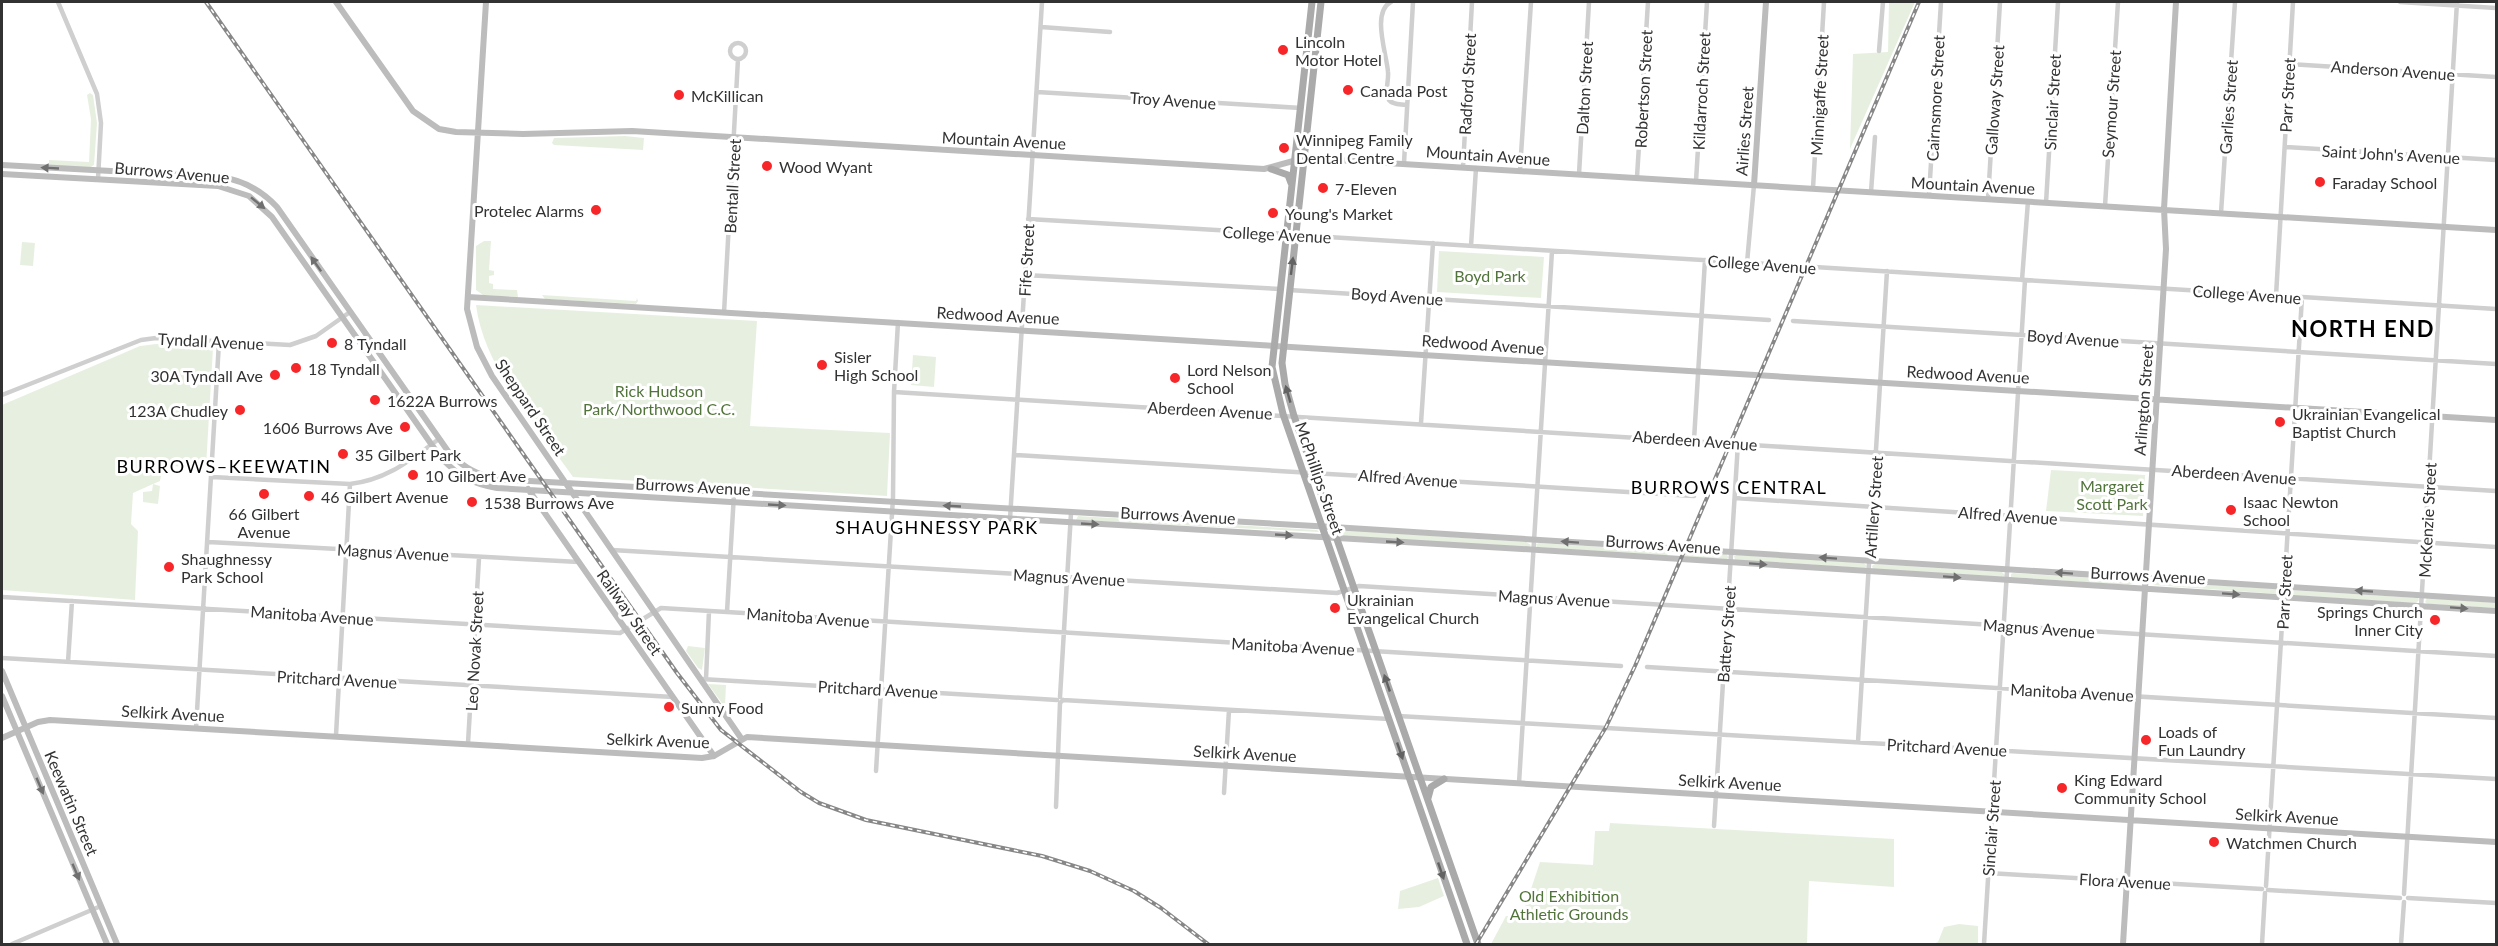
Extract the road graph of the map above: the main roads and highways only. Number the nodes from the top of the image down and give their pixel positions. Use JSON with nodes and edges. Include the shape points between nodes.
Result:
{"nodes":[{"id":1,"x":1312,"y":2,"type":"edge"},
{"id":2,"x":1321,"y":2,"type":"edge"},
{"id":3,"x":1271,"y":169,"type":"road end"},
{"id":4,"x":1292,"y":185,"type":"junction"},
{"id":5,"x":1444,"y":779,"type":"road end"},
{"id":6,"x":1428,"y":803,"type":"junction"},
{"id":7,"x":1440,"y":837,"type":"junction"},
{"id":8,"x":1431,"y":841,"type":"junction"},
{"id":9,"x":1467,"y":945,"type":"edge"},
{"id":10,"x":1478,"y":945,"type":"edge"}],
"edges":[{"from":1,"to":4,"type":"main road","name":"McPhillips Street"},
{"from":6,"to":2,"type":"main road","name":"McPhillips Street","one_way":true,"via":[[1282,373]]},
{"from":3,"to":4,"type":"main road","via":[[1288,175]]},
{"from":4,"to":8,"type":"main road","name":"McPhillips Street","one_way":true,"via":[[1272,375]]},
{"from":5,"to":6,"type":"main road","via":[[1431,787]]},
{"from":6,"to":7,"type":"main road","name":"McPhillips Street"},
{"from":7,"to":8,"type":"main road"},
{"from":7,"to":10,"type":"main road","name":"McPhillips Street"},
{"from":8,"to":9,"type":"main road","name":"McPhillips Street","one_way":true}]}
